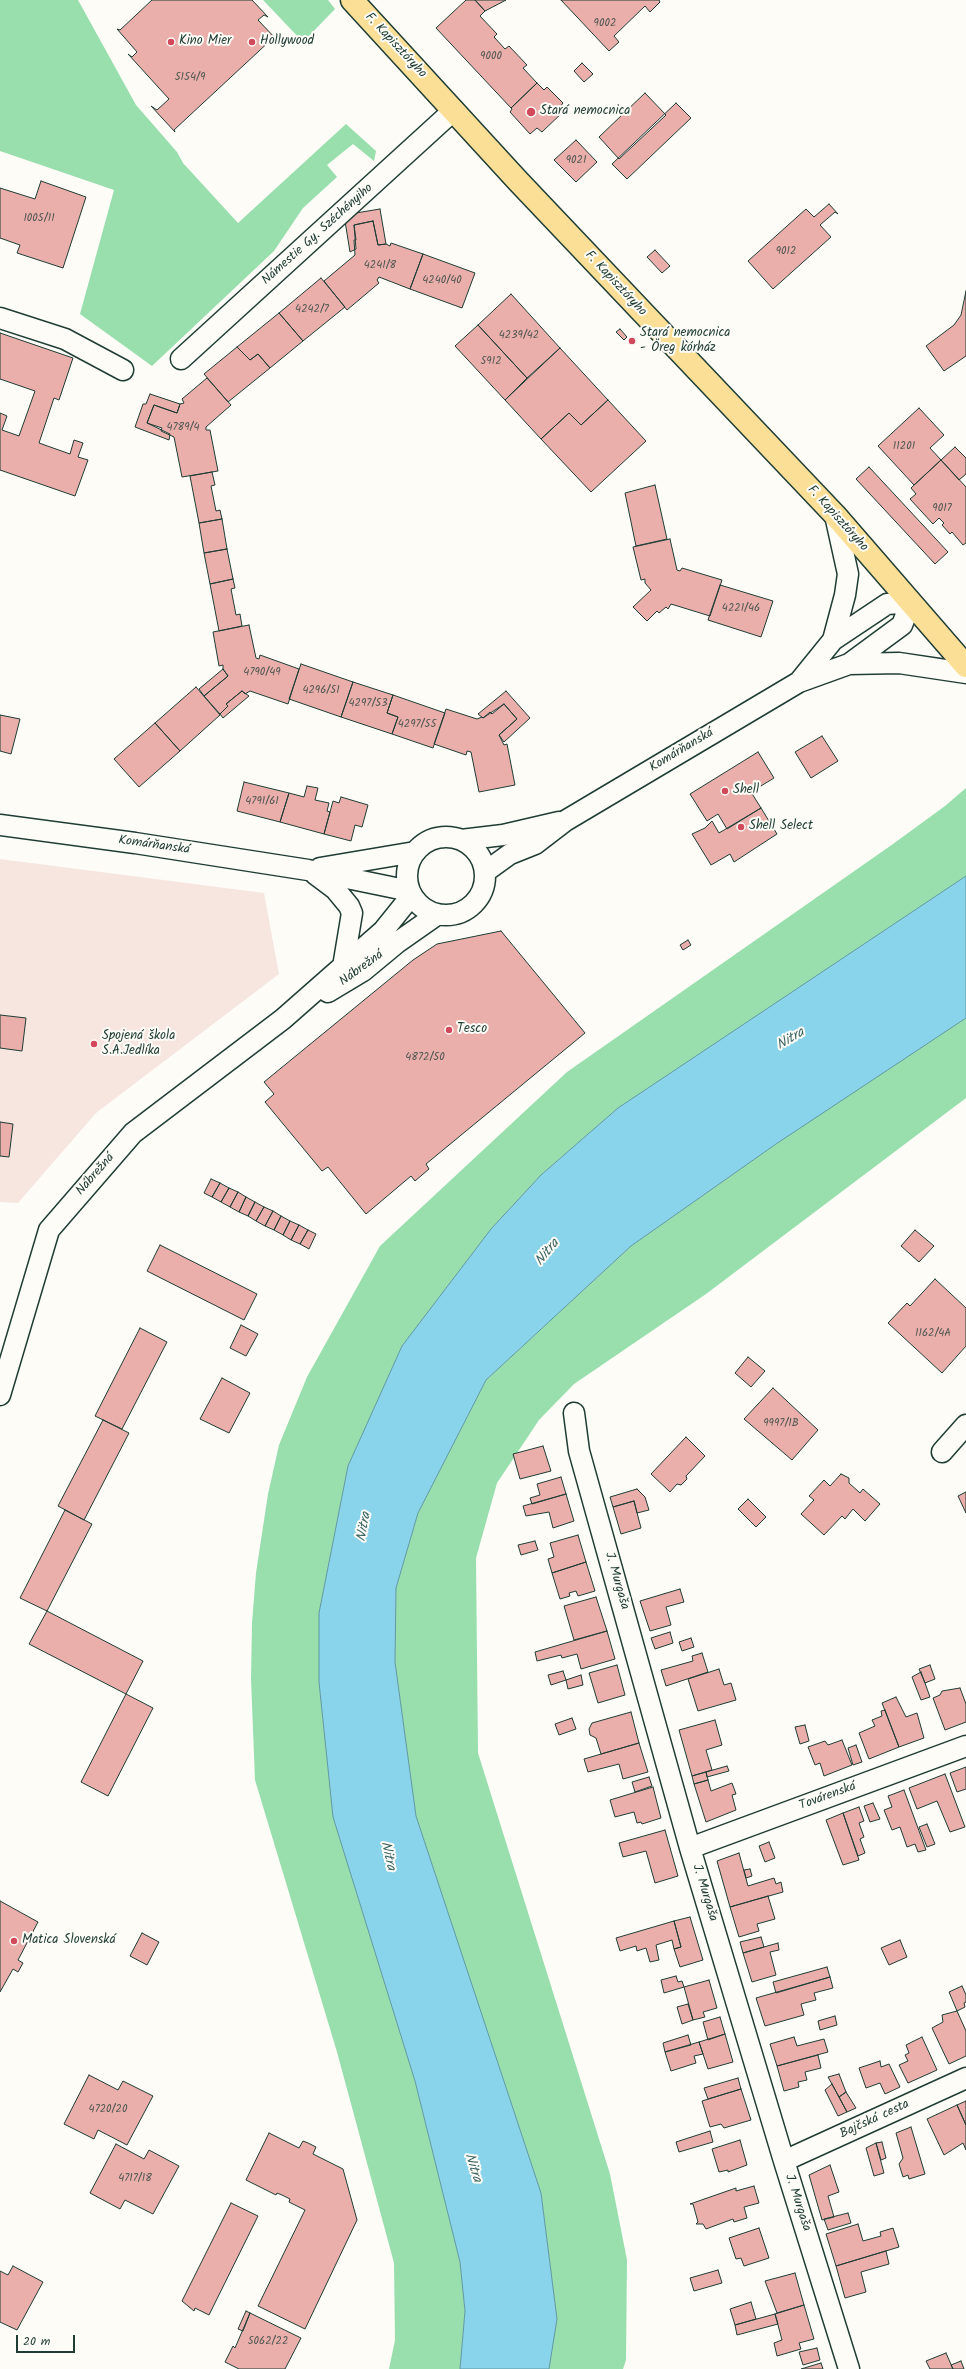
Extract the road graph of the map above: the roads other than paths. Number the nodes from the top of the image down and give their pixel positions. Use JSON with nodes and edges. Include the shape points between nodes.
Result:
{"nodes":[{"id":1,"x":352,"y":0,"type":"edge"},
{"id":2,"x":454,"y":110,"type":"junction"},
{"id":3,"x":0,"y":318,"type":"edge"},
{"id":4,"x":181,"y":359,"type":"dead end"},
{"id":5,"x":123,"y":370,"type":"dead end"},
{"id":6,"x":835,"y":515,"type":"junction"},
{"id":7,"x":911,"y":602,"type":"junction"},
{"id":8,"x":833,"y":640,"type":"junction"},
{"id":9,"x":849,"y":664,"type":"junction"},
{"id":10,"x":966,"y":666,"type":"edge"},
{"id":11,"x":966,"y":673,"type":"edge"},
{"id":12,"x":799,"y":682,"type":"junction"},
{"id":13,"x":565,"y":821,"type":"junction"},
{"id":14,"x":0,"y":825,"type":"edge"},
{"id":15,"x":461,"y":840,"type":"junction"},
{"id":16,"x":415,"y":852,"type":"junction"},
{"id":17,"x":308,"y":870,"type":"junction"},
{"id":18,"x":485,"y":872,"type":"junction"},
{"id":19,"x":411,"y":893,"type":"junction"},
{"id":20,"x":438,"y":914,"type":"junction"},
{"id":21,"x":343,"y":967,"type":"junction"},
{"id":22,"x":283,"y":1019,"type":"junction"},
{"id":23,"x":0,"y":1395,"type":"edge"},
{"id":24,"x":574,"y":1413,"type":"dead end"},
{"id":25,"x":966,"y":1425,"type":"edge"},
{"id":26,"x":942,"y":1452,"type":"dead end"},
{"id":27,"x":966,"y":1746,"type":"edge"},
{"id":28,"x":690,"y":1848,"type":"junction"},
{"id":29,"x":966,"y":2078,"type":"edge"},
{"id":30,"x":784,"y":2161,"type":"junction"},
{"id":31,"x":849,"y":2369,"type":"edge"}],
"edges":[{"from":1,"to":2,"type":"main road","name":"F. Kapisztóryho"},
{"from":2,"to":4,"type":"street","name":"Námestie Gy. Széchényiho"},
{"from":2,"to":6,"type":"main road","name":"F. Kapisztóryho","via":[[518,181]]},
{"from":3,"to":5,"type":"street","via":[[65,339]]},
{"from":6,"to":7,"type":"main road","name":"F. Kapisztóryho"},
{"from":6,"to":8,"type":"street","via":[[848,574]]},
{"from":7,"to":8,"type":"street","via":[[887,604]]},
{"from":7,"to":9,"type":"street","via":[[902,625]]},
{"from":7,"to":10,"type":"main road","name":"F. Kapisztóryho"},
{"from":8,"to":12,"type":"street"},
{"from":9,"to":11,"type":"street","via":[[899,663]]},
{"from":9,"to":12,"type":"street"},
{"from":12,"to":13,"type":"street","name":"Komárňanská"},
{"from":13,"to":15,"type":"street","name":"Komárňanská","via":[[503,835]]},
{"from":13,"to":18,"type":"street","name":"Komárňanská","via":[[535,844],[510,854]]},
{"from":14,"to":17,"type":"street","name":"Komárňanská"},
{"from":15,"to":16,"type":"street","name":"Komárňanská","via":[[441,837],[431,840]]},
{"from":15,"to":18,"type":"street","name":"Komárňanská","via":[[477,852]]},
{"from":16,"to":17,"type":"street","name":"Komárňanská"},
{"from":16,"to":19,"type":"street","via":[[407,871]]},
{"from":17,"to":19,"type":"street","name":"Komárňanská"},
{"from":17,"to":21,"type":"street","via":[[335,889],[349,906],[352,914]]},
{"from":18,"to":20,"type":"street","via":[[480,894],[473,904],[463,911]]},
{"from":19,"to":20,"type":"street","via":[[428,910]]},
{"from":19,"to":21,"type":"street","name":"Nábrežná","via":[[383,931]]},
{"from":20,"to":22,"type":"street","name":"Nábrežná","via":[[363,971]]},
{"from":21,"to":22,"type":"street","name":"Nábrežná"},
{"from":22,"to":23,"type":"street","name":"Nábrežná","via":[[133,1133],[49,1230]]},
{"from":24,"to":28,"type":"street","name":"J. Murgaša","via":[[579,1451]]},
{"from":25,"to":26,"type":"street"},
{"from":27,"to":28,"type":"street","name":"Továrenská"},
{"from":28,"to":30,"type":"street","name":"J. Murgaša"},
{"from":29,"to":30,"type":"street","name":"Bajčská cesta"},
{"from":30,"to":31,"type":"street","name":"J. Murgaša"}]}
